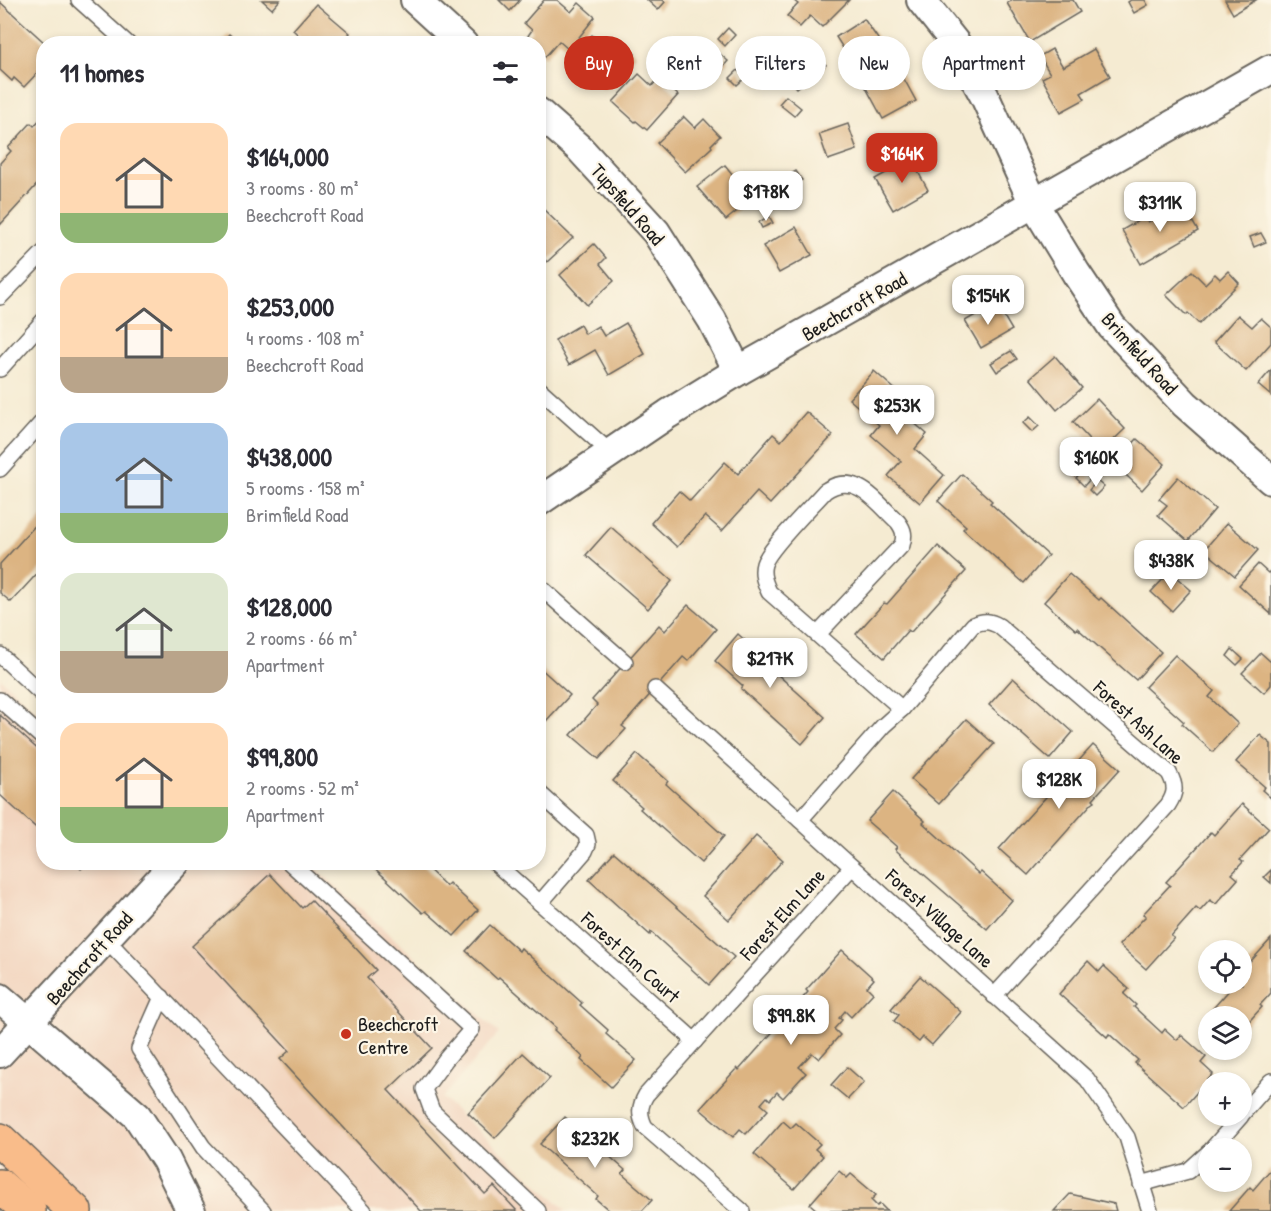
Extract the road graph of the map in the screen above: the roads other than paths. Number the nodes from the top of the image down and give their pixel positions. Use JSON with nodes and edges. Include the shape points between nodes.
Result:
{"nodes":[{"id":1,"x":79,"y":0,"type":"edge"},
{"id":2,"x":415,"y":0,"type":"edge"},
{"id":3,"x":921,"y":0,"type":"edge"},
{"id":4,"x":119,"y":36,"type":"edge"},
{"id":5,"x":454,"y":36,"type":"edge"},
{"id":6,"x":1271,"y":69,"type":"edge"},
{"id":7,"x":546,"y":119,"type":"edge"},
{"id":8,"x":1034,"y":204,"type":"junction"},
{"id":9,"x":36,"y":260,"type":"edge"},
{"id":10,"x":0,"y":297,"type":"edge"},
{"id":11,"x":36,"y":329,"type":"edge"},
{"id":12,"x":0,"y":369,"type":"edge"},
{"id":13,"x":738,"y":371,"type":"junction"},
{"id":14,"x":546,"y":394,"type":"edge"},
{"id":15,"x":36,"y":429,"type":"edge"},
{"id":16,"x":611,"y":453,"type":"junction"},
{"id":17,"x":0,"y":469,"type":"edge"},
{"id":18,"x":1271,"y":480,"type":"edge"},
{"id":19,"x":546,"y":497,"type":"edge"},
{"id":20,"x":546,"y":592,"type":"edge"},
{"id":21,"x":818,"y":634,"type":"junction"},
{"id":22,"x":0,"y":655,"type":"edge"},
{"id":23,"x":625,"y":662,"type":"dead end"},
{"id":24,"x":36,"y":689,"type":"edge"},
{"id":25,"x":655,"y":689,"type":"dead end"},
{"id":26,"x":0,"y":700,"type":"edge"},
{"id":27,"x":902,"y":709,"type":"junction"},
{"id":28,"x":36,"y":732,"type":"edge"},
{"id":29,"x":546,"y":799,"type":"edge"},
{"id":30,"x":800,"y":820,"type":"junction"},
{"id":31,"x":852,"y":867,"type":"junction"},
{"id":32,"x":169,"y":870,"type":"edge"},
{"id":33,"x":298,"y":870,"type":"edge"},
{"id":34,"x":503,"y":870,"type":"edge"},
{"id":35,"x":540,"y":903,"type":"junction"},
{"id":36,"x":106,"y":939,"type":"junction"},
{"id":37,"x":994,"y":996,"type":"junction"},
{"id":38,"x":162,"y":997,"type":"junction"},
{"id":39,"x":0,"y":998,"type":"edge"},
{"id":40,"x":29,"y":1023,"type":"junction"},
{"id":41,"x":695,"y":1041,"type":"junction"},
{"id":42,"x":0,"y":1053,"type":"edge"},
{"id":43,"x":1271,"y":1081,"type":"edge"},
{"id":44,"x":1252,"y":1103,"type":"edge"},
{"id":45,"x":1232,"y":1126,"type":"edge"},
{"id":46,"x":1221,"y":1138,"type":"edge"},
{"id":47,"x":0,"y":1140,"type":"edge"},
{"id":48,"x":1198,"y":1162,"type":"edge"},
{"id":49,"x":1141,"y":1184,"type":"junction"},
{"id":50,"x":0,"y":1186,"type":"edge"},
{"id":51,"x":29,"y":1211,"type":"edge"},
{"id":52,"x":75,"y":1211,"type":"edge"},
{"id":53,"x":191,"y":1211,"type":"edge"},
{"id":54,"x":263,"y":1211,"type":"edge"},
{"id":55,"x":364,"y":1211,"type":"edge"},
{"id":56,"x":538,"y":1211,"type":"edge"},
{"id":57,"x":742,"y":1211,"type":"edge"},
{"id":58,"x":1150,"y":1211,"type":"edge"}],
"edges":[{"from":1,"to":4,"type":"lane"},
{"from":2,"to":5,"type":"street"},
{"from":3,"to":8,"type":"street","name":"Brimfield Road","via":[[956,44]]},
{"from":6,"to":8,"type":"street","name":"Beechcroft Road"},
{"from":7,"to":13,"type":"street","name":"Tupsfield Road","via":[[580,149],[656,232],[712,320]]},
{"from":8,"to":13,"type":"street","name":"Beechcroft Road"},
{"from":8,"to":18,"type":"street","name":"Brimfield Road","via":[[1112,327],[1185,404]]},
{"from":9,"to":10,"type":"lane"},
{"from":11,"to":12,"type":"lane"},
{"from":13,"to":16,"type":"street","name":"Beechcroft Road"},
{"from":14,"to":16,"type":"lane"},
{"from":15,"to":17,"type":"lane"},
{"from":16,"to":19,"type":"street","name":"Beechcroft Road"},
{"from":20,"to":23,"type":"lane"},
{"from":21,"to":21,"type":"lane","via":[[769,592],[764,564],[825,491],[835,484],[847,483],[858,486],[898,522],[904,537],[902,545]]},
{"from":21,"to":27,"type":"lane"},
{"from":22,"to":24,"type":"lane"},
{"from":25,"to":30,"type":"lane","name":"Forest Village Lane"},
{"from":26,"to":28,"type":"lane"},
{"from":27,"to":30,"type":"lane"},
{"from":27,"to":37,"type":"lane","name":"Forest Ash Lane","via":[[973,625],[991,622],[1169,773],[1175,783],[1175,795],[1168,805]]},
{"from":29,"to":35,"type":"lane","via":[[586,835],[588,844]]},
{"from":30,"to":31,"type":"lane","name":"Forest Village Lane"},
{"from":31,"to":37,"type":"lane","name":"Forest Village Lane"},
{"from":31,"to":41,"type":"lane","name":"Forest Elm Lane"},
{"from":32,"to":36,"type":"street","name":"Beechcroft Road"},
{"from":33,"to":56,"type":"lane","via":[[472,1029],[424,1089],[432,1111]]},
{"from":34,"to":35,"type":"lane","name":"Forest Elm Court"},
{"from":35,"to":41,"type":"lane","name":"Forest Elm Court"},
{"from":36,"to":38,"type":"lane"},
{"from":36,"to":40,"type":"street","name":"Beechcroft Road"},
{"from":37,"to":49,"type":"lane","name":"Forest Village Lane","via":[[1087,1078],[1127,1137]]},
{"from":38,"to":54,"type":"lane","via":[[139,1049],[203,1147]]},
{"from":38,"to":55,"type":"lane"},
{"from":39,"to":40,"type":"street"},
{"from":40,"to":42,"type":"street","name":"Beechcroft Road"},
{"from":40,"to":53,"type":"street","via":[[137,1116],[166,1160]]},
{"from":41,"to":57,"type":"lane","name":"Forest Elm Lane","via":[[646,1095],[640,1105],[640,1117],[645,1127]]},
{"from":43,"to":44,"type":"lane"},
{"from":45,"to":46,"type":"lane"},
{"from":47,"to":52,"type":"main road"},
{"from":48,"to":49,"type":"lane","via":[[1188,1171]]},
{"from":49,"to":58,"type":"lane","name":"Forest Village Lane"},
{"from":50,"to":51,"type":"main road"}]}
